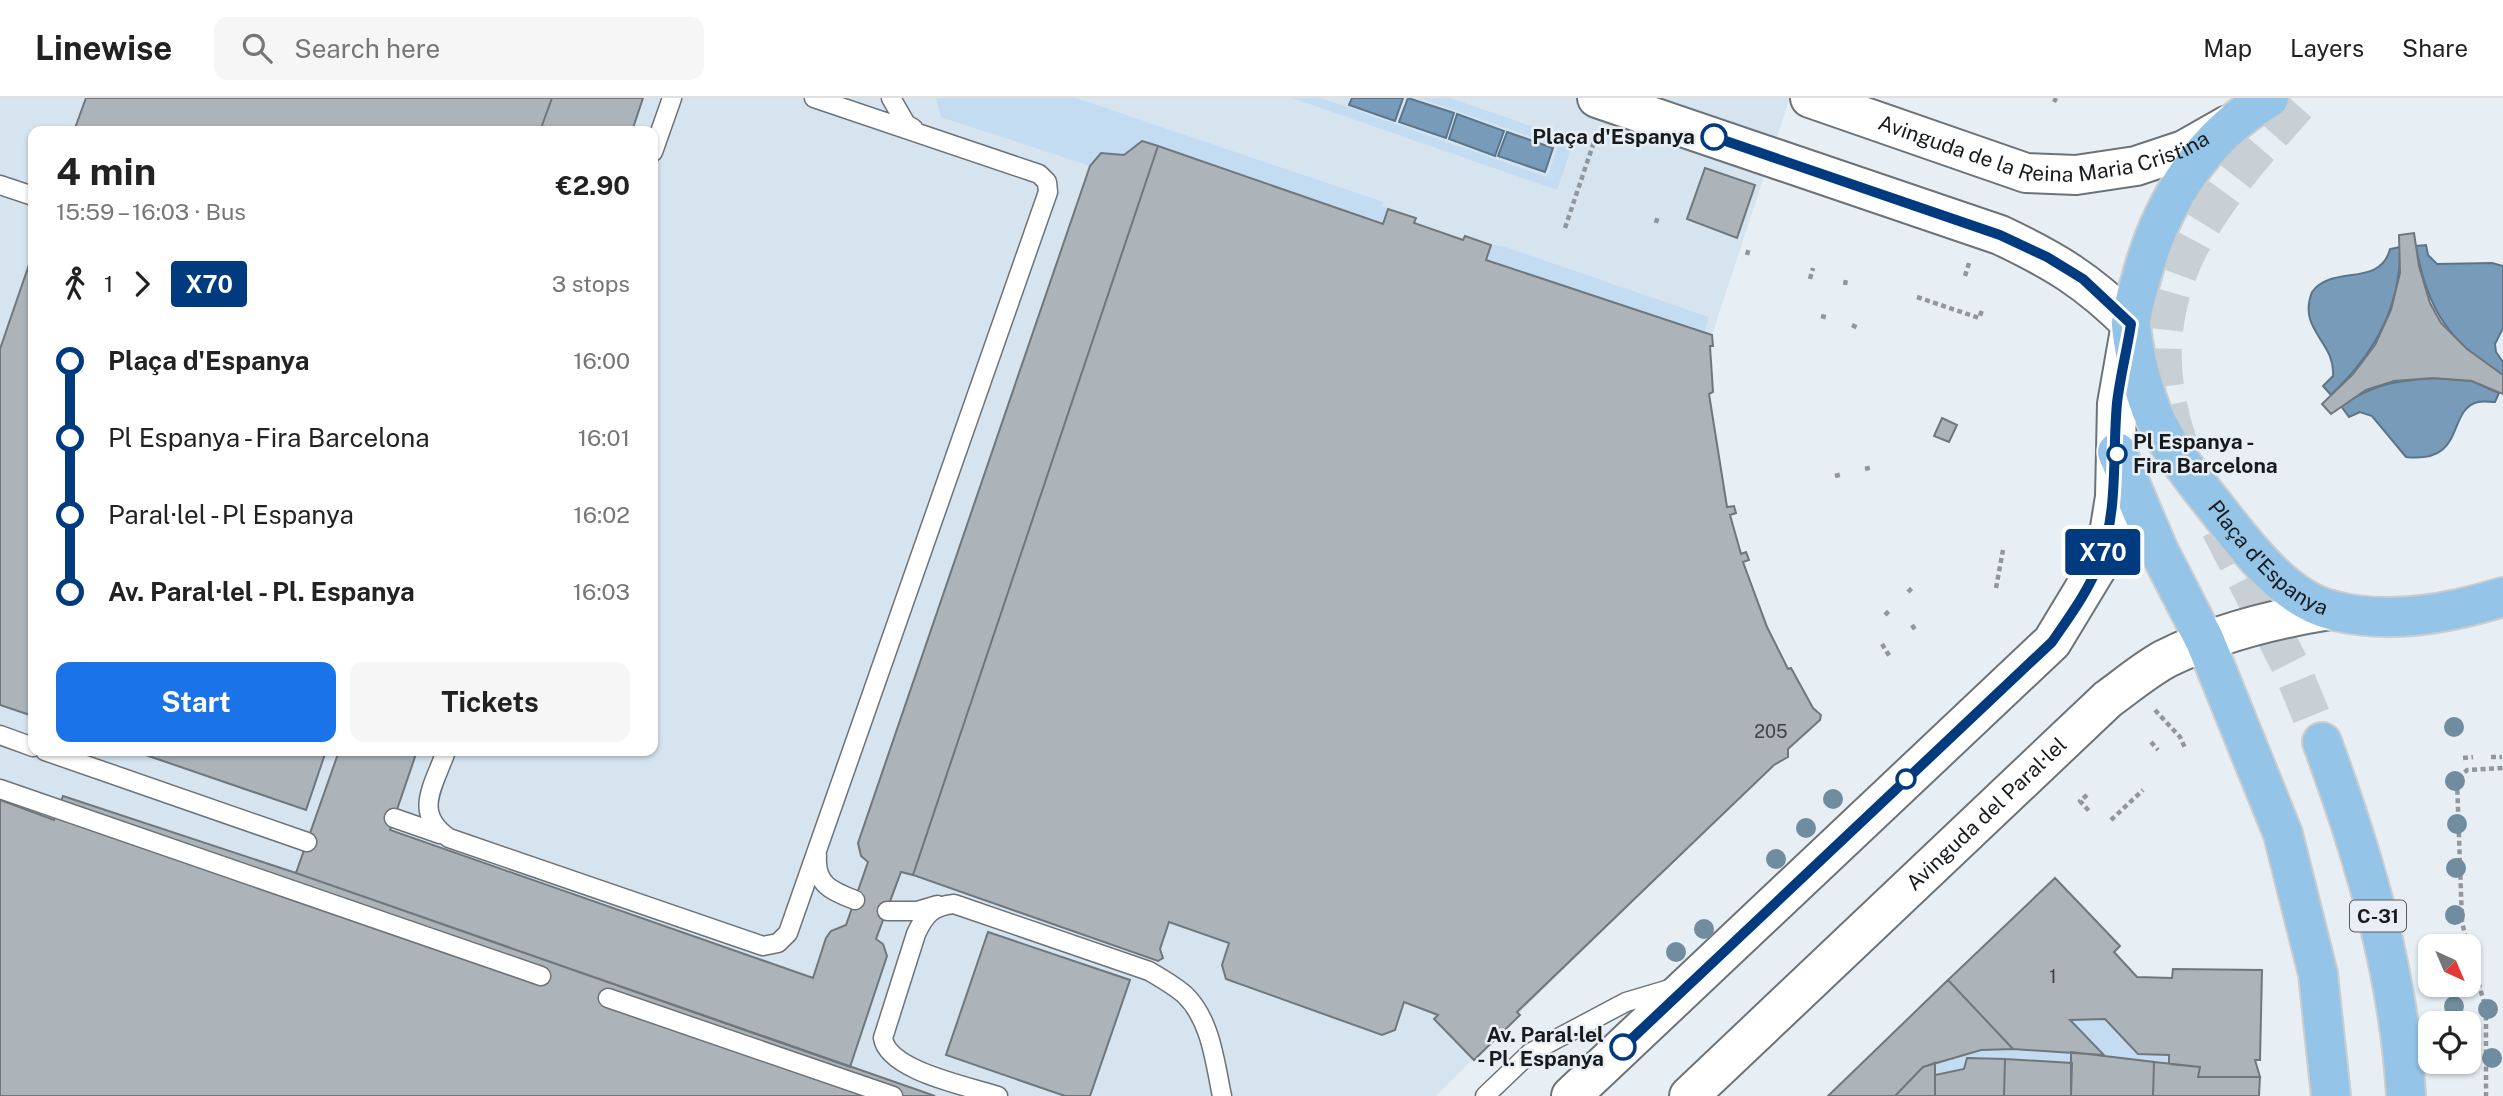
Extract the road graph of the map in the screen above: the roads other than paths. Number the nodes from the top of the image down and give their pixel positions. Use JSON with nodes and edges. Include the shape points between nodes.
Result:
{"nodes":[{"id":1,"x":671,"y":98,"type":"edge"},
{"id":2,"x":814,"y":98,"type":"edge"},
{"id":3,"x":820,"y":98,"type":"edge"},
{"id":4,"x":843,"y":98,"type":"edge"},
{"id":5,"x":891,"y":98,"type":"edge"},
{"id":6,"x":1810,"y":98,"type":"edge"},
{"id":7,"x":2269,"y":98,"type":"edge"},
{"id":8,"x":2247,"y":109,"type":"edge"},
{"id":9,"x":1598,"y":115,"type":"edge"},
{"id":10,"x":925,"y":135,"type":"junction"},
{"id":11,"x":658,"y":137,"type":"edge"},
{"id":12,"x":0,"y":185,"type":"edge"},
{"id":13,"x":28,"y":195,"type":"edge"},
{"id":14,"x":2131,"y":324,"type":"junction"},
{"id":15,"x":2117,"y":452,"type":"junction"},
{"id":16,"x":2503,"y":597,"type":"edge"},
{"id":17,"x":2330,"y":610,"type":"junction"},
{"id":18,"x":2463,"y":610,"type":"junction"},
{"id":19,"x":2503,"y":613,"type":"edge"},
{"id":20,"x":2205,"y":641,"type":"junction"},
{"id":21,"x":0,"y":735,"type":"edge"},
{"id":22,"x":2322,"y":742,"type":"tunnel mouth"},
{"id":23,"x":28,"y":745,"type":"edge"},
{"id":24,"x":59,"y":756,"type":"edge"},
{"id":25,"x":444,"y":756,"type":"edge"},
{"id":26,"x":434,"y":786,"type":"junction"},
{"id":27,"x":0,"y":789,"type":"edge"},
{"id":28,"x":449,"y":838,"type":"junction"},
{"id":29,"x":307,"y":842,"type":"dead end"},
{"id":30,"x":818,"y":848,"type":"junction"},
{"id":31,"x":937,"y":905,"type":"junction"},
{"id":32,"x":796,"y":910,"type":"junction"},
{"id":33,"x":913,"y":946,"type":"junction"},
{"id":34,"x":541,"y":976,"type":"dead end"},
{"id":35,"x":1690,"y":982,"type":"junction"},
{"id":36,"x":608,"y":998,"type":"dead end"},
{"id":37,"x":893,"y":1096,"type":"edge"},
{"id":38,"x":998,"y":1096,"type":"edge"},
{"id":39,"x":1222,"y":1096,"type":"edge"},
{"id":40,"x":1485,"y":1096,"type":"edge"},
{"id":41,"x":1571,"y":1096,"type":"edge"},
{"id":42,"x":1689,"y":1096,"type":"edge"},
{"id":43,"x":2331,"y":1096,"type":"edge"},
{"id":44,"x":2406,"y":1096,"type":"edge"}],
"edges":[{"from":1,"to":11,"type":"lane"},
{"from":2,"to":10,"type":"lane"},
{"from":3,"to":4,"type":"lane"},
{"from":5,"to":10,"type":"lane","via":[[906,124]]},
{"from":6,"to":8,"type":"main road","name":"Avinguda de la Reina Maria Cristina","via":[[2026,173],[2076,175],[2136,166],[2184,150]]},
{"from":7,"to":8,"type":"main road","name":"Plaça d'Espanya"},
{"from":8,"to":14,"type":"main road","name":"Plaça d'Espanya","via":[[2188,172],[2165,210],[2149,248]]},
{"from":9,"to":14,"type":"main road","via":[[2000,235],[2083,279]]},
{"from":10,"to":30,"type":"lane","via":[[1039,174],[1048,192]]},
{"from":12,"to":13,"type":"lane"},
{"from":14,"to":15,"type":"main road","via":[[2117,404]]},
{"from":14,"to":17,"type":"main road","name":"Plaça d'Espanya","via":[[2147,400],[2187,468],[2249,549],[2304,597]]},
{"from":15,"to":20,"type":"main road","via":[[2158,549]]},
{"from":15,"to":35,"type":"main road","via":[[2109,534],[2076,608],[2052,642]]},
{"from":16,"to":18,"type":"main road","name":"Plaça d'Espanya"},
{"from":17,"to":18,"type":"main road","name":"Plaça d'Espanya","via":[[2409,617]]},
{"from":17,"to":20,"type":"main road","name":"Avinguda del Paral·lel","via":[[2267,622]]},
{"from":18,"to":19,"type":"lane"},
{"from":20,"to":42,"type":"main road","name":"Avinguda del Paral·lel","via":[[2163,660],[2108,699]]},
{"from":20,"to":43,"type":"main road","via":[[2264,782],[2300,890],[2318,974]]},
{"from":21,"to":23,"type":"lane"},
{"from":22,"to":44,"type":"main road","number":"C-31","via":[[2361,846],[2402,1044]]},
{"from":24,"to":29,"type":"lane"},
{"from":25,"to":26,"type":"lane"},
{"from":26,"to":28,"type":"lane","via":[[428,817]]},
{"from":26,"to":28,"type":"lane","via":[[410,815],[394,818]]},
{"from":27,"to":34,"type":"lane"},
{"from":28,"to":32,"type":"lane","via":[[763,946],[778,943],[788,933]]},
{"from":30,"to":32,"type":"lane"},
{"from":30,"to":32,"type":"lane","via":[[816,869],[821,882],[847,897],[819,893]]},
{"from":31,"to":33,"type":"lane","via":[[923,918]]},
{"from":31,"to":33,"type":"lane","via":[[887,911],[908,929]]},
{"from":31,"to":39,"type":"lane","via":[[967,908],[1149,971],[1172,986],[1199,1013]]},
{"from":33,"to":38,"type":"lane","via":[[884,1047],[904,1065]]},
{"from":35,"to":40,"type":"lane","via":[[1626,1002],[1530,1053]]},
{"from":35,"to":41,"type":"main road"},
{"from":36,"to":37,"type":"lane"}]}
